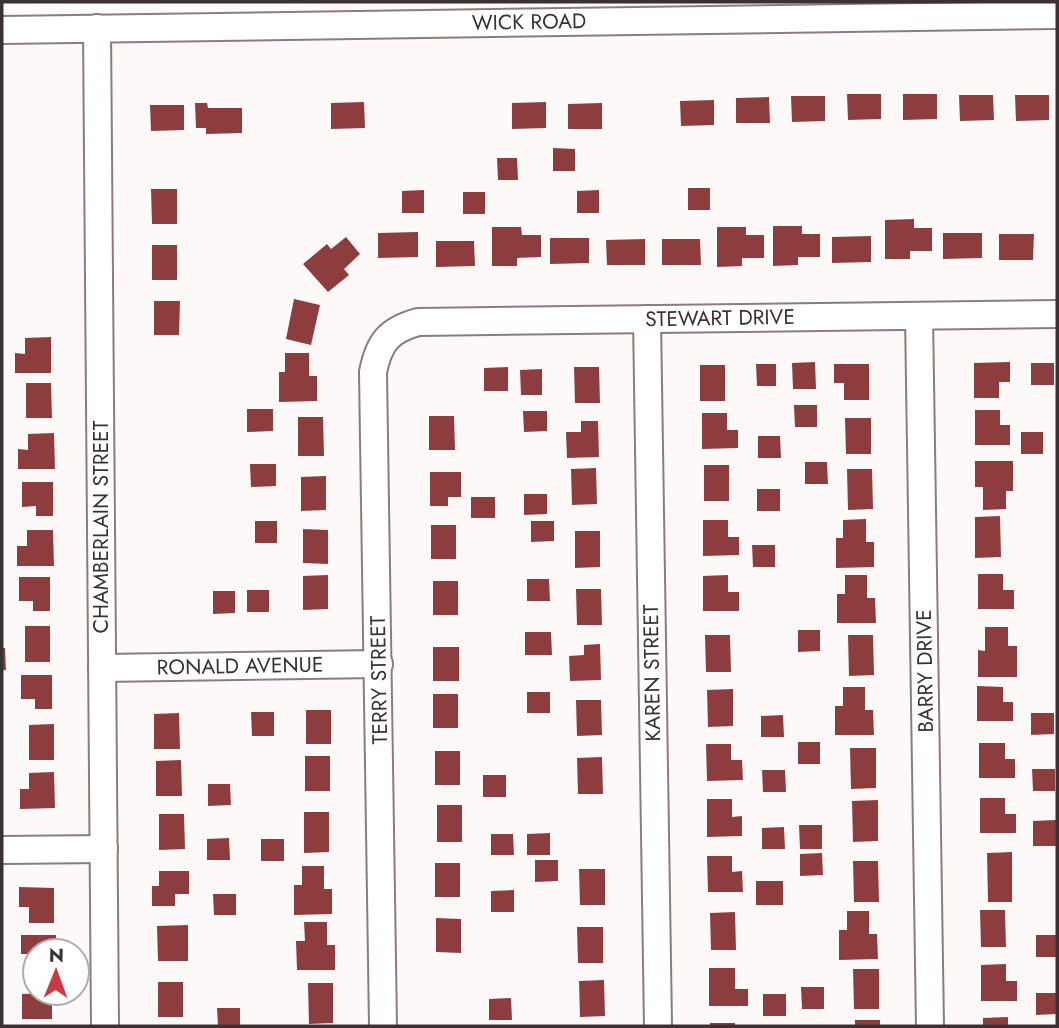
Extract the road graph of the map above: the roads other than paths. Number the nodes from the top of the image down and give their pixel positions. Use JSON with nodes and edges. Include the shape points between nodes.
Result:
{"nodes":[{"id":1,"x":1057,"y":15,"type":"edge"},
{"id":2,"x":97,"y":28,"type":"junction"},
{"id":3,"x":2,"y":30,"type":"edge"},
{"id":4,"x":1057,"y":314,"type":"edge"},
{"id":5,"x":919,"y":316,"type":"junction"},
{"id":6,"x":647,"y":320,"type":"junction"},
{"id":7,"x":387,"y":337,"type":"joint"},
{"id":8,"x":379,"y":664,"type":"junction"},
{"id":9,"x":102,"y":668,"type":"junction"},
{"id":10,"x":104,"y":849,"type":"junction"},
{"id":11,"x":2,"y":850,"type":"edge"},
{"id":12,"x":106,"y":1026,"type":"edge"},
{"id":13,"x":383,"y":1026,"type":"edge"},
{"id":14,"x":658,"y":1026,"type":"edge"},
{"id":15,"x":930,"y":1026,"type":"edge"}],
"edges":[{"from":1,"to":2,"type":"street","name":"WICK ROAD"},
{"from":2,"to":3,"type":"street","name":"WICK ROAD"},
{"from":2,"to":9,"type":"street","name":"CHAMBERLAIN STREET"},
{"from":4,"to":5,"type":"street","name":"STEWART DRIVE"},
{"from":5,"to":6,"type":"street","name":"STEWART DRIVE"},
{"from":5,"to":15,"type":"street","name":"BARRY DRIVE"},
{"from":6,"to":7,"type":"street","name":"STEWART DRIVE","via":[[418,322]]},
{"from":6,"to":14,"type":"street","name":"KAREN STREET"},
{"from":7,"to":8,"type":"street","name":"TERRY STREET","via":[[376,355],[373,372]]},
{"from":8,"to":9,"type":"street","name":"RONALD AVENUE"},
{"from":8,"to":13,"type":"street","name":"TERRY STREET"},
{"from":9,"to":10,"type":"street","name":"CHAMBERLAIN STREET"},
{"from":10,"to":11,"type":"street"},
{"from":10,"to":12,"type":"street","name":"CHAMBERLAIN STREET"}]}
